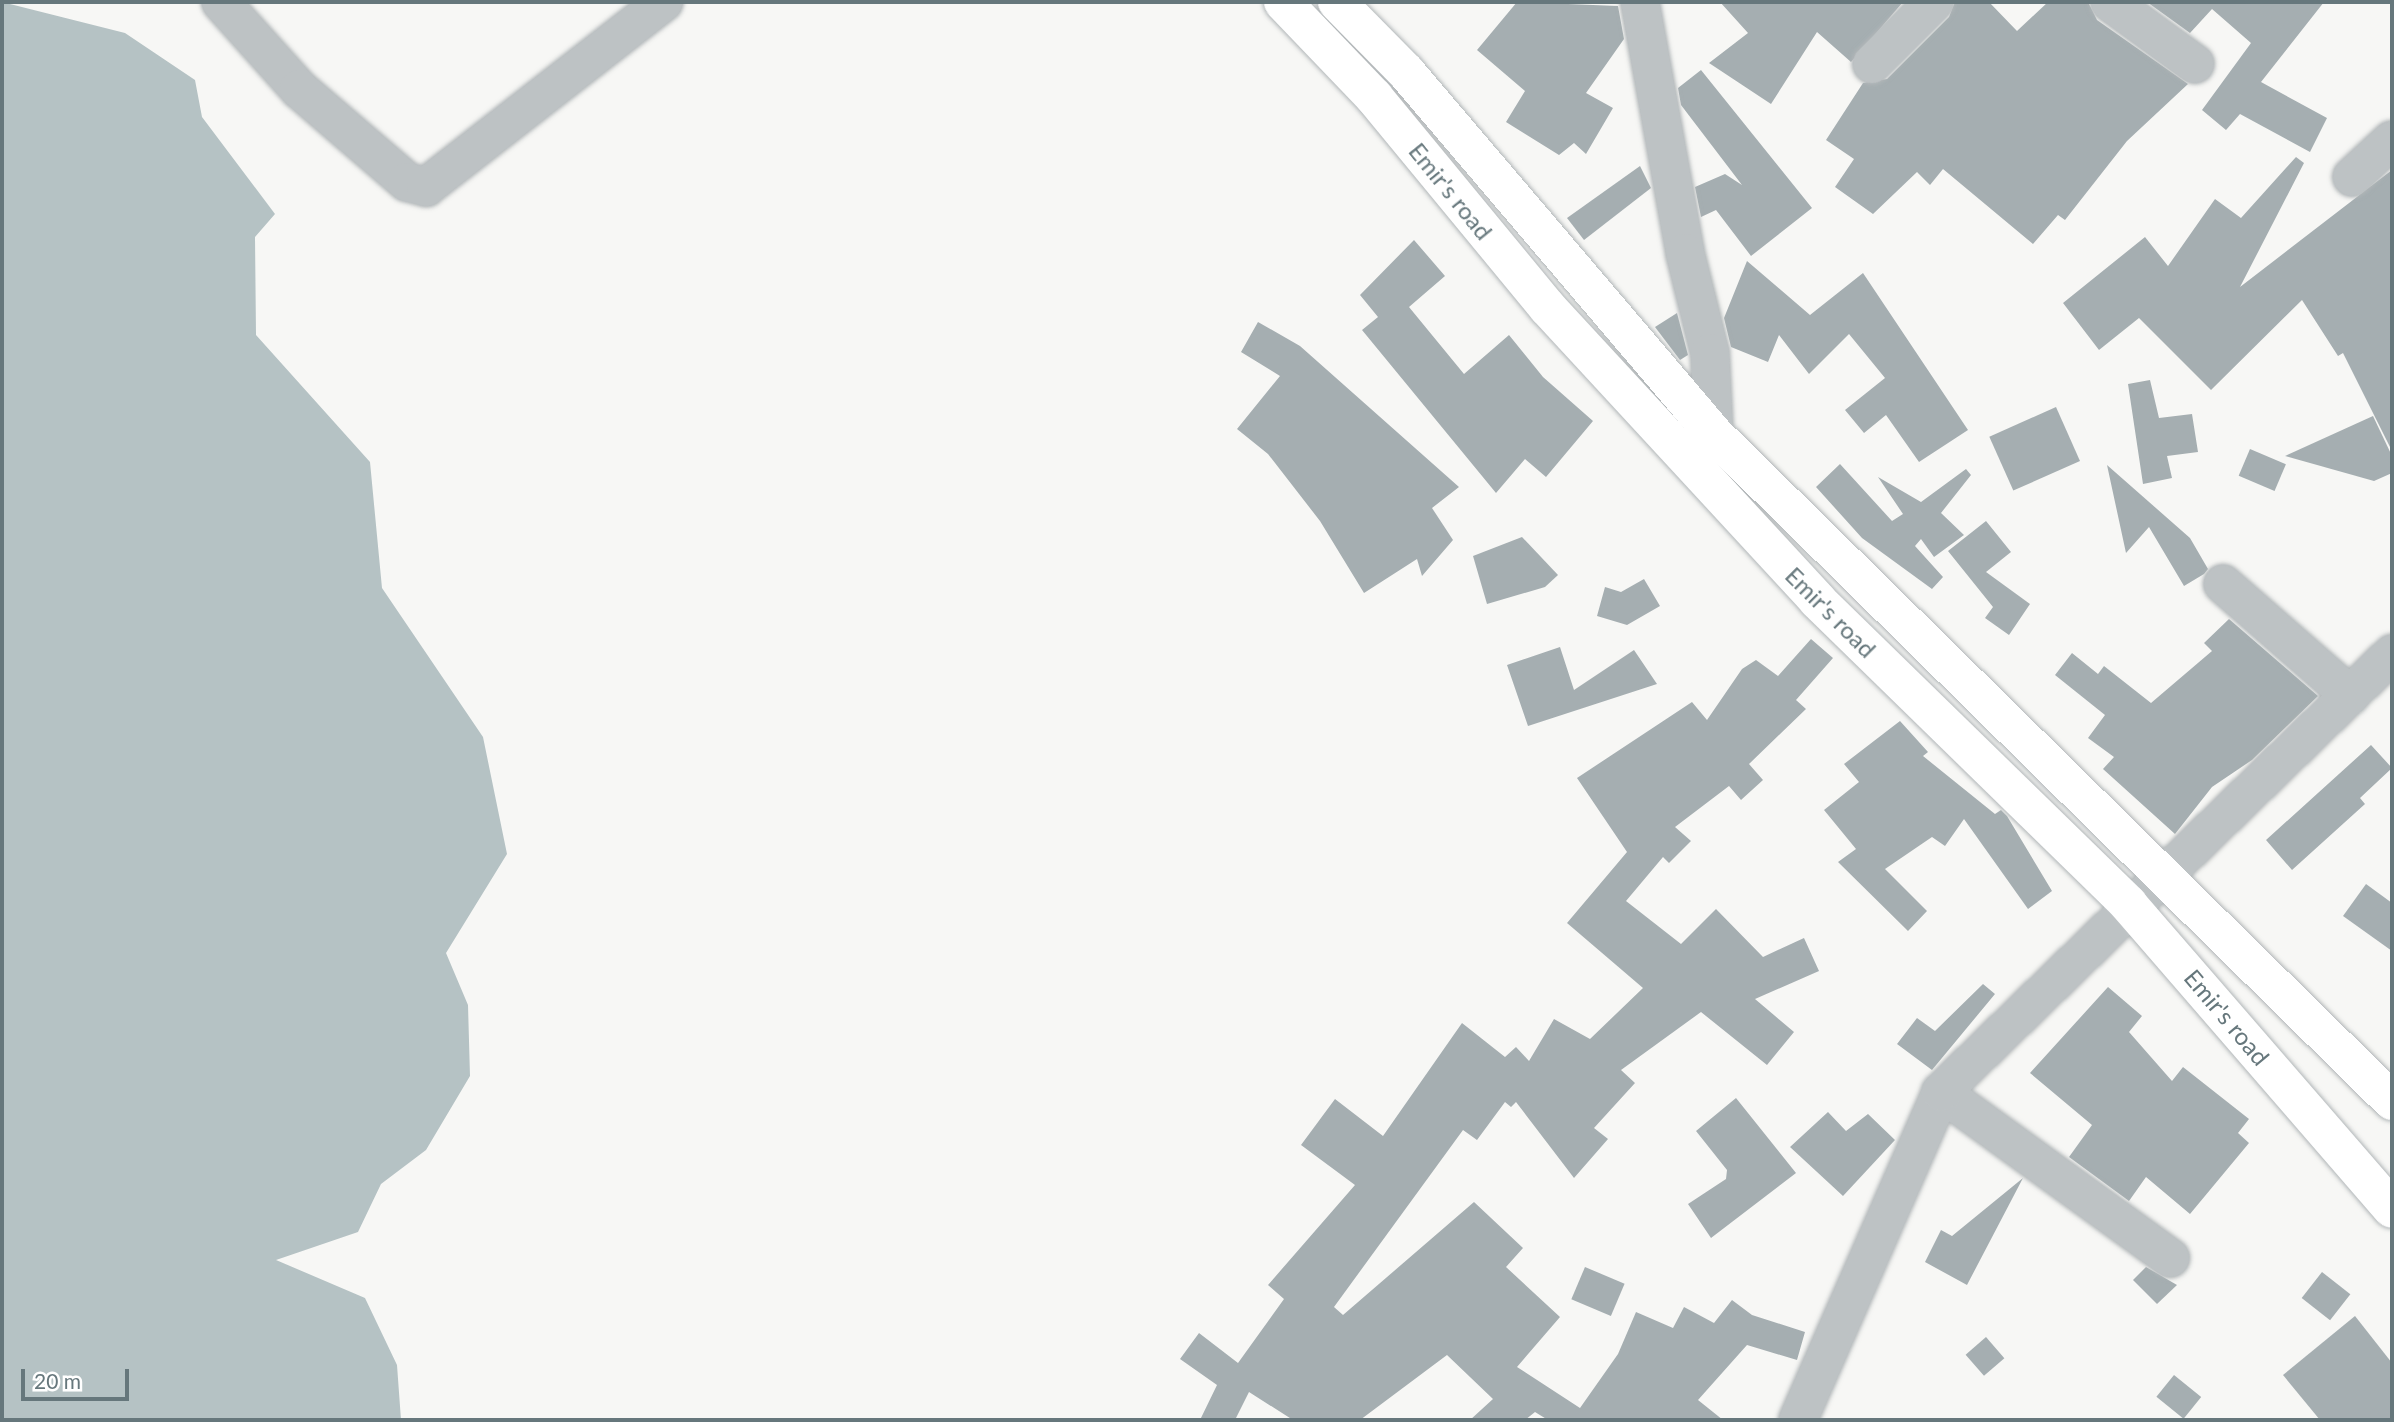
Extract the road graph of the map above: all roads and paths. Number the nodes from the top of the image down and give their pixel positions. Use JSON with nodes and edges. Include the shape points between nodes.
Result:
{"nodes":[{"id":1,"x":664,"y":2,"type":"edge"},
{"id":2,"x":1283,"y":2,"type":"edge"},
{"id":3,"x":1337,"y":2,"type":"edge"},
{"id":4,"x":1640,"y":2,"type":"edge"},
{"id":5,"x":1934,"y":2,"type":"edge"},
{"id":6,"x":2110,"y":2,"type":"edge"},
{"id":7,"x":229,"y":4,"type":"edge"},
{"id":8,"x":1872,"y":64,"type":"dead end"},
{"id":9,"x":2194,"y":64,"type":"dead end"},
{"id":10,"x":2392,"y":141,"type":"edge"},
{"id":11,"x":2352,"y":177,"type":"dead end"},
{"id":12,"x":1714,"y":434,"type":"junction"},
{"id":13,"x":2223,"y":584,"type":"dead end"},
{"id":14,"x":2392,"y":654,"type":"edge"},
{"id":15,"x":2350,"y":695,"type":"junction"},
{"id":16,"x":2167,"y":876,"type":"junction"},
{"id":17,"x":2128,"y":904,"type":"junction"},
{"id":18,"x":1941,"y":1092,"type":"junction"},
{"id":19,"x":2392,"y":1101,"type":"edge"},
{"id":20,"x":2392,"y":1209,"type":"edge"},
{"id":21,"x":2170,"y":1258,"type":"dead end"},
{"id":22,"x":1798,"y":1420,"type":"edge"}],
"edges":[{"from":1,"to":7,"type":"street","via":[[426,187],[407,182],[299,89]]},
{"from":2,"to":17,"type":"main road","name":"Emir's road","via":[[1374,97],[1548,308],[1817,600]]},
{"from":3,"to":12,"type":"main road","name":"Emir's road","via":[[1406,72]]},
{"from":4,"to":12,"type":"street","via":[[1685,253],[1710,353]]},
{"from":5,"to":8,"type":"street"},
{"from":6,"to":9,"type":"street"},
{"from":10,"to":11,"type":"street"},
{"from":12,"to":16,"type":"main road","name":"Emir's road","via":[[1846,569]]},
{"from":13,"to":15,"type":"street"},
{"from":14,"to":15,"type":"street"},
{"from":15,"to":16,"type":"street"},
{"from":16,"to":17,"type":"street"},
{"from":16,"to":19,"type":"main road","name":"Emir's road"},
{"from":17,"to":18,"type":"street"},
{"from":17,"to":20,"type":"main road","name":"Emir's road"},
{"from":18,"to":21,"type":"street"},
{"from":18,"to":22,"type":"street"}]}
